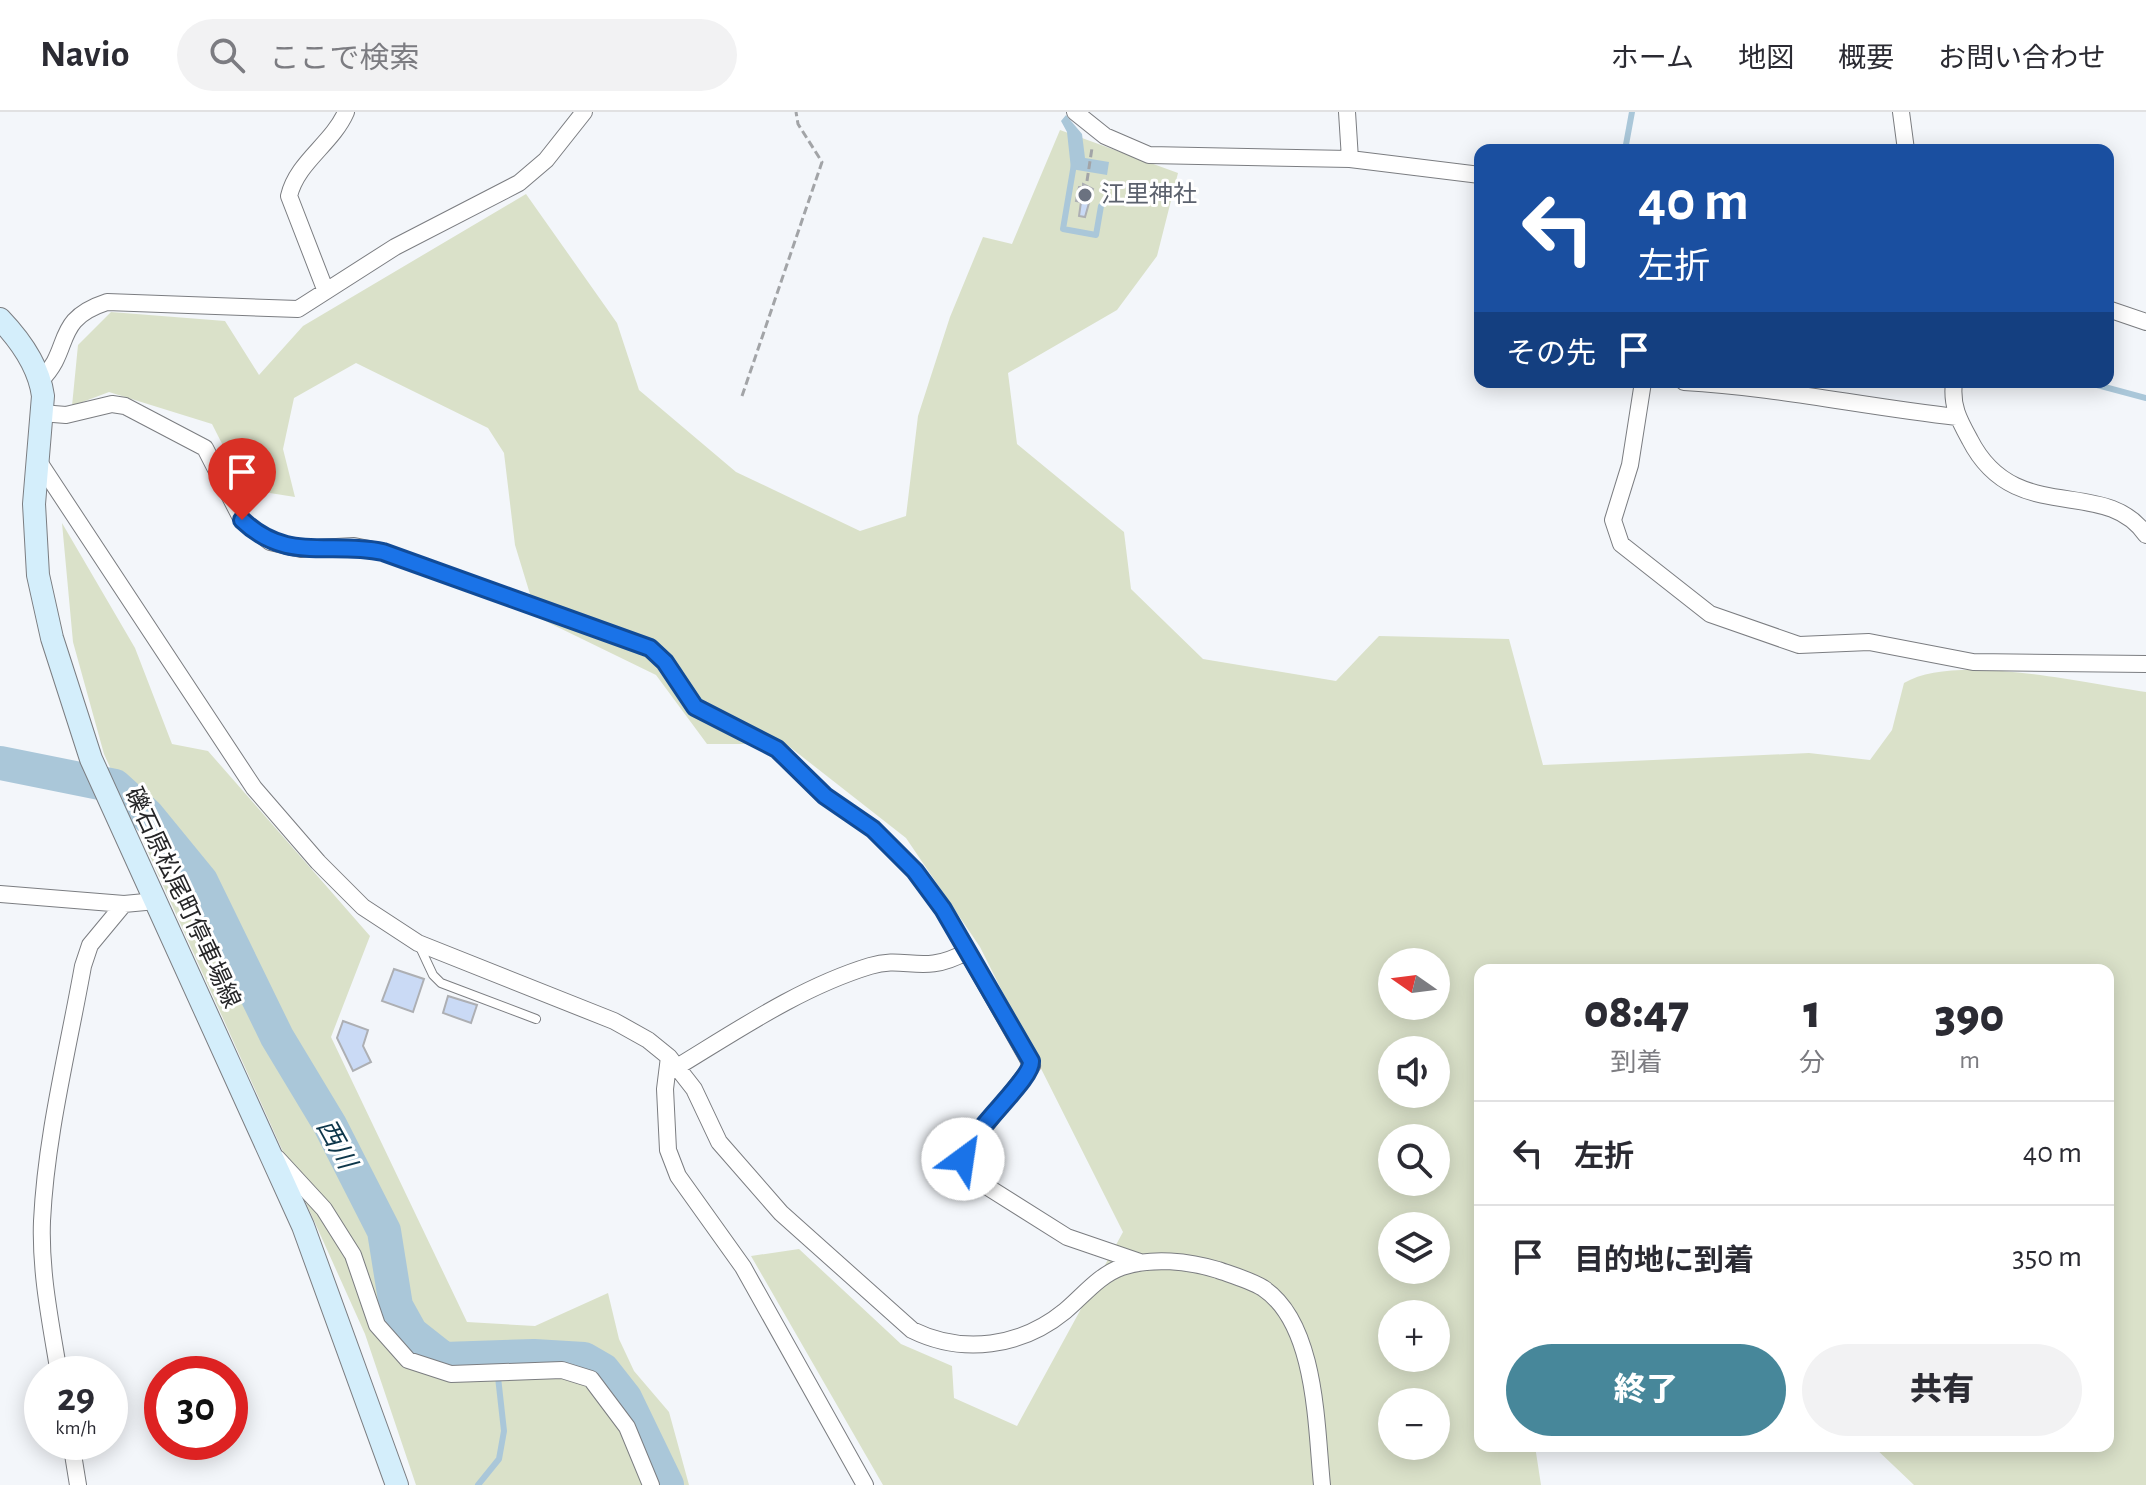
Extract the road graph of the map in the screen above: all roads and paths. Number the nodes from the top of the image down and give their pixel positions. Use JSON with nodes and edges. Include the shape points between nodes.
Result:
{"nodes":[{"id":1,"x":346,"y":112,"type":"edge"},
{"id":2,"x":584,"y":112,"type":"edge"},
{"id":3,"x":796,"y":112,"type":"edge"},
{"id":4,"x":1075,"y":112,"type":"edge"},
{"id":5,"x":1347,"y":112,"type":"edge"},
{"id":6,"x":1901,"y":112,"type":"edge"},
{"id":7,"x":1905,"y":144,"type":"edge"},
{"id":8,"x":1091,"y":158,"type":"dead end"},
{"id":9,"x":1350,"y":159,"type":"junction"},
{"id":10,"x":1474,"y":174,"type":"edge"},
{"id":11,"x":1087,"y":181,"type":"dead end"},
{"id":12,"x":325,"y":289,"type":"junction"},
{"id":13,"x":2114,"y":311,"type":"edge"},
{"id":14,"x":0,"y":319,"type":"edge"},
{"id":15,"x":2146,"y":322,"type":"edge"},
{"id":16,"x":41,"y":380,"type":"junction"},
{"id":17,"x":1642,"y":388,"type":"edge"},
{"id":18,"x":1767,"y":388,"type":"edge"},
{"id":19,"x":1954,"y":388,"type":"edge"},
{"id":20,"x":742,"y":396,"type":"dead end"},
{"id":21,"x":41,"y":413,"type":"junction"},
{"id":22,"x":1957,"y":417,"type":"junction"},
{"id":23,"x":37,"y":459,"type":"junction"},
{"id":24,"x":2146,"y":535,"type":"edge"},
{"id":25,"x":2146,"y":664,"type":"edge"},
{"id":26,"x":0,"y":894,"type":"edge"},
{"id":27,"x":156,"y":901,"type":"junction"},
{"id":28,"x":124,"y":904,"type":"junction"},
{"id":29,"x":418,"y":943,"type":"junction"},
{"id":30,"x":966,"y":952,"type":"junction"},
{"id":31,"x":536,"y":1019,"type":"dead end"},
{"id":32,"x":673,"y":1062,"type":"junction"},
{"id":33,"x":271,"y":1152,"type":"junction"},
{"id":34,"x":1146,"y":1264,"type":"junction"},
{"id":35,"x":56,"y":1356,"type":"edge"},
{"id":36,"x":74,"y":1460,"type":"edge"},
{"id":37,"x":78,"y":1485,"type":"edge"},
{"id":38,"x":397,"y":1485,"type":"edge"},
{"id":39,"x":651,"y":1485,"type":"edge"},
{"id":40,"x":865,"y":1485,"type":"edge"},
{"id":41,"x":1322,"y":1485,"type":"edge"}],
"edges":[{"from":1,"to":12,"type":"street","via":[[298,173],[289,196]]},
{"from":2,"to":12,"type":"street","via":[[546,160],[519,183]]},
{"from":3,"to":20,"type":"path","via":[[822,162]]},
{"from":4,"to":9,"type":"street","via":[[1105,136],[1149,155]]},
{"from":5,"to":9,"type":"street"},
{"from":6,"to":7,"type":"street"},
{"from":8,"to":11,"type":"path"},
{"from":9,"to":10,"type":"street"},
{"from":12,"to":16,"type":"street","via":[[298,309],[107,302],[91,307],[69,324],[58,358]]},
{"from":13,"to":15,"type":"street"},
{"from":14,"to":16,"type":"main road","name":"礫石原松尾町停車場線"},
{"from":16,"to":21,"type":"main road","name":"礫石原松尾町停車場線"},
{"from":17,"to":25,"type":"street","via":[[1614,532],[1621,544],[1710,614],[1799,645],[1869,642],[1973,662]]},
{"from":18,"to":22,"type":"street"},
{"from":19,"to":22,"type":"street"},
{"from":21,"to":23,"type":"main road","name":"礫石原松尾町停車場線"},
{"from":21,"to":30,"type":"street","via":[[66,415],[125,406],[196,441],[214,459],[242,520],[270,542],[301,549],[354,546],[383,552],[650,648],[695,707],[777,749],[825,796],[873,829],[934,897]]},
{"from":22,"to":24,"type":"street","via":[[1979,458],[1999,478],[2030,493],[2127,514]]},
{"from":23,"to":27,"type":"main road","name":"礫石原松尾町停車場線","via":[[34,532],[52,638],[107,802]]},
{"from":23,"to":29,"type":"street","via":[[254,788],[363,907]]},
{"from":26,"to":28,"type":"street"},
{"from":27,"to":28,"type":"street"},
{"from":27,"to":33,"type":"main road","name":"礫石原松尾町停車場線"},
{"from":28,"to":35,"type":"street","via":[[90,945],[83,966],[46,1170],[44,1288]]},
{"from":29,"to":31,"type":"lane","via":[[441,983]]},
{"from":29,"to":32,"type":"street","via":[[614,1021]]},
{"from":30,"to":32,"type":"street","via":[[931,965],[887,964],[860,970]]},
{"from":30,"to":34,"type":"street","via":[[1032,1066],[965,1152],[967,1174],[1067,1237]]},
{"from":32,"to":34,"type":"street","via":[[694,1089],[719,1142],[781,1213],[912,1330],[936,1342],[964,1347],[997,1343],[1049,1324],[1104,1277],[1123,1266]]},
{"from":32,"to":40,"type":"street","via":[[665,1089],[668,1150],[678,1176],[743,1267]]},
{"from":33,"to":38,"type":"main road","name":"礫石原松尾町停車場線"},
{"from":33,"to":39,"type":"street","via":[[324,1209],[353,1255],[377,1325],[408,1360],[451,1374],[562,1370],[591,1379],[627,1427]]},
{"from":34,"to":41,"type":"street","via":[[1190,1261],[1262,1288],[1283,1307],[1310,1365]]},
{"from":36,"to":37,"type":"street"}]}
